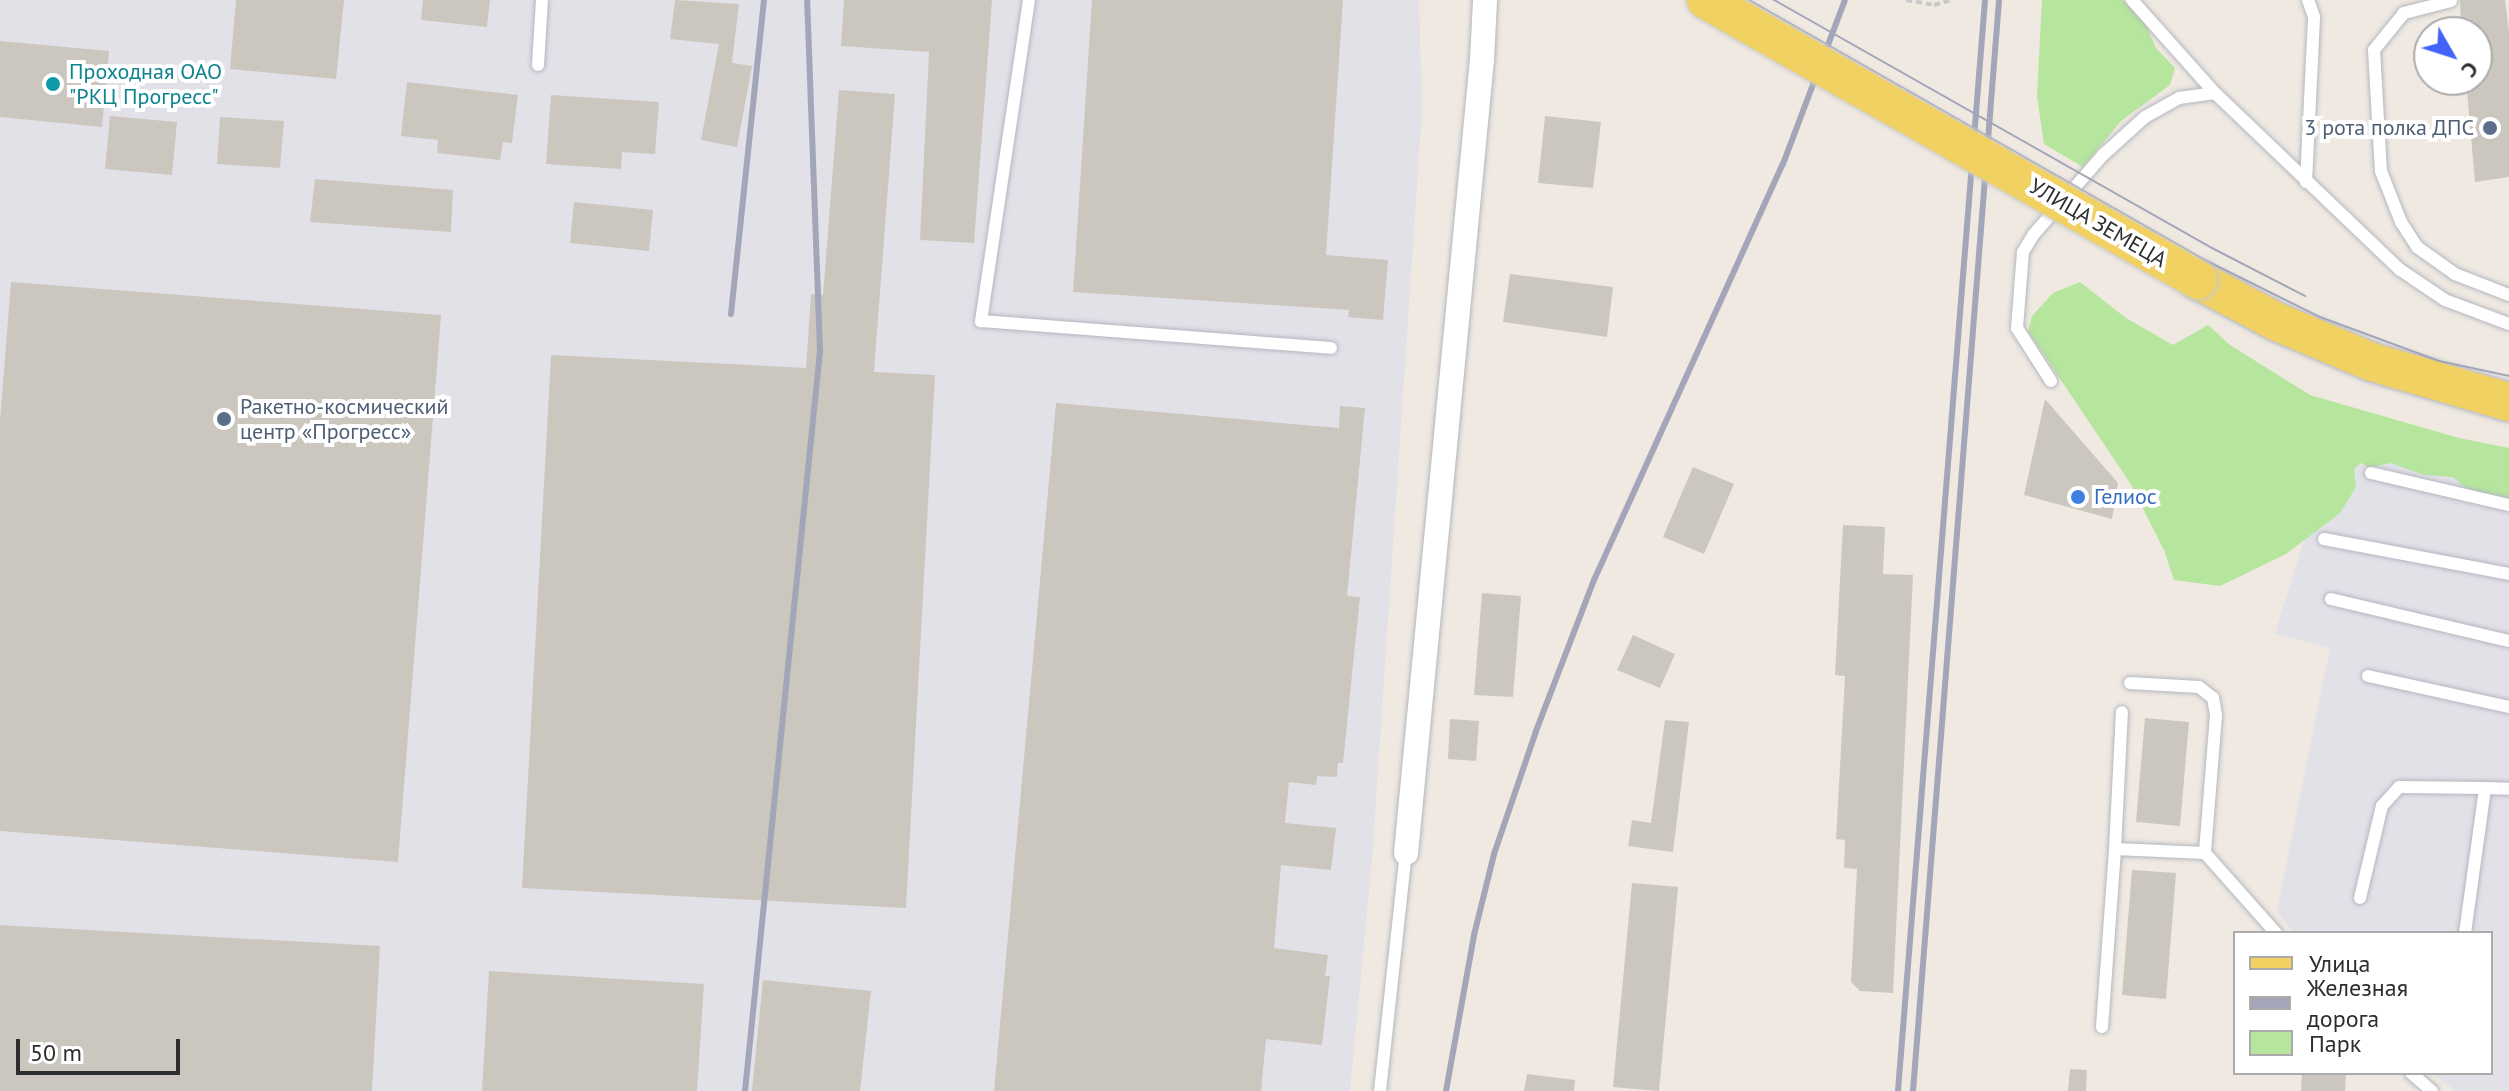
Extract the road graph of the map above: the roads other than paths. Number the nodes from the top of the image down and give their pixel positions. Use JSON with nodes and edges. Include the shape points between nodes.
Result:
{"nodes":[{"id":1,"x":542,"y":0,"type":"edge"},
{"id":2,"x":1029,"y":0,"type":"edge"},
{"id":3,"x":1485,"y":0,"type":"edge"},
{"id":4,"x":1706,"y":0,"type":"edge"},
{"id":5,"x":2132,"y":0,"type":"edge"},
{"id":6,"x":2308,"y":0,"type":"edge"},
{"id":7,"x":2451,"y":1,"type":"edge"},
{"id":8,"x":538,"y":65,"type":"dead end"},
{"id":9,"x":2215,"y":93,"type":"junction"},
{"id":10,"x":2306,"y":182,"type":"junction"},
{"id":11,"x":2509,"y":295,"type":"edge"},
{"id":12,"x":2509,"y":324,"type":"edge"},
{"id":13,"x":1331,"y":348,"type":"dead end"},
{"id":14,"x":2051,"y":381,"type":"dead end"},
{"id":15,"x":2509,"y":402,"type":"edge"},
{"id":16,"x":2371,"y":473,"type":"dead end"},
{"id":17,"x":2509,"y":505,"type":"edge"},
{"id":18,"x":2324,"y":539,"type":"dead end"},
{"id":19,"x":2509,"y":574,"type":"edge"},
{"id":20,"x":2331,"y":599,"type":"dead end"},
{"id":21,"x":2509,"y":641,"type":"edge"},
{"id":22,"x":2368,"y":676,"type":"dead end"},
{"id":23,"x":2130,"y":683,"type":"dead end"},
{"id":24,"x":2509,"y":707,"type":"edge"},
{"id":25,"x":2122,"y":712,"type":"dead end"},
{"id":26,"x":2485,"y":788,"type":"junction"},
{"id":27,"x":2509,"y":789,"type":"edge"},
{"id":28,"x":2115,"y":849,"type":"junction"},
{"id":29,"x":1406,"y":853,"type":"joint"},
{"id":30,"x":2205,"y":853,"type":"junction"},
{"id":31,"x":2360,"y":898,"type":"dead end"},
{"id":32,"x":2274,"y":931,"type":"edge"},
{"id":33,"x":2465,"y":931,"type":"edge"},
{"id":34,"x":2102,"y":1027,"type":"dead end"},
{"id":35,"x":2413,"y":1075,"type":"edge"},
{"id":36,"x":1380,"y":1091,"type":"edge"},
{"id":37,"x":2432,"y":1091,"type":"edge"}],
"edges":[{"from":1,"to":8,"type":"lane"},
{"from":2,"to":13,"type":"lane","via":[[981,321]]},
{"from":3,"to":29,"type":"street"},
{"from":4,"to":15,"type":"main road","name":"УЛИЦА ЗЕМЕЦА","bridge":true,"via":[[2277,322],[2372,362]]},
{"from":5,"to":9,"type":"lane"},
{"from":6,"to":10,"type":"lane","via":[[2314,17]]},
{"from":7,"to":11,"type":"lane","via":[[2404,13],[2374,50],[2381,171],[2417,247],[2455,274]]},
{"from":9,"to":10,"type":"lane"},
{"from":9,"to":14,"type":"lane","via":[[2179,98],[2145,117],[2103,155],[2023,252],[2017,328]]},
{"from":10,"to":12,"type":"lane","via":[[2399,269],[2445,300]]},
{"from":16,"to":17,"type":"lane"},
{"from":18,"to":19,"type":"lane"},
{"from":20,"to":21,"type":"lane"},
{"from":22,"to":24,"type":"lane"},
{"from":23,"to":30,"type":"lane","via":[[2199,687],[2213,698]]},
{"from":25,"to":28,"type":"lane"},
{"from":26,"to":27,"type":"lane"},
{"from":26,"to":31,"type":"lane","via":[[2399,787],[2382,806]]},
{"from":26,"to":33,"type":"lane"},
{"from":28,"to":30,"type":"lane"},
{"from":28,"to":34,"type":"lane"},
{"from":29,"to":36,"type":"lane"},
{"from":30,"to":32,"type":"lane"},
{"from":35,"to":37,"type":"lane"}]}
